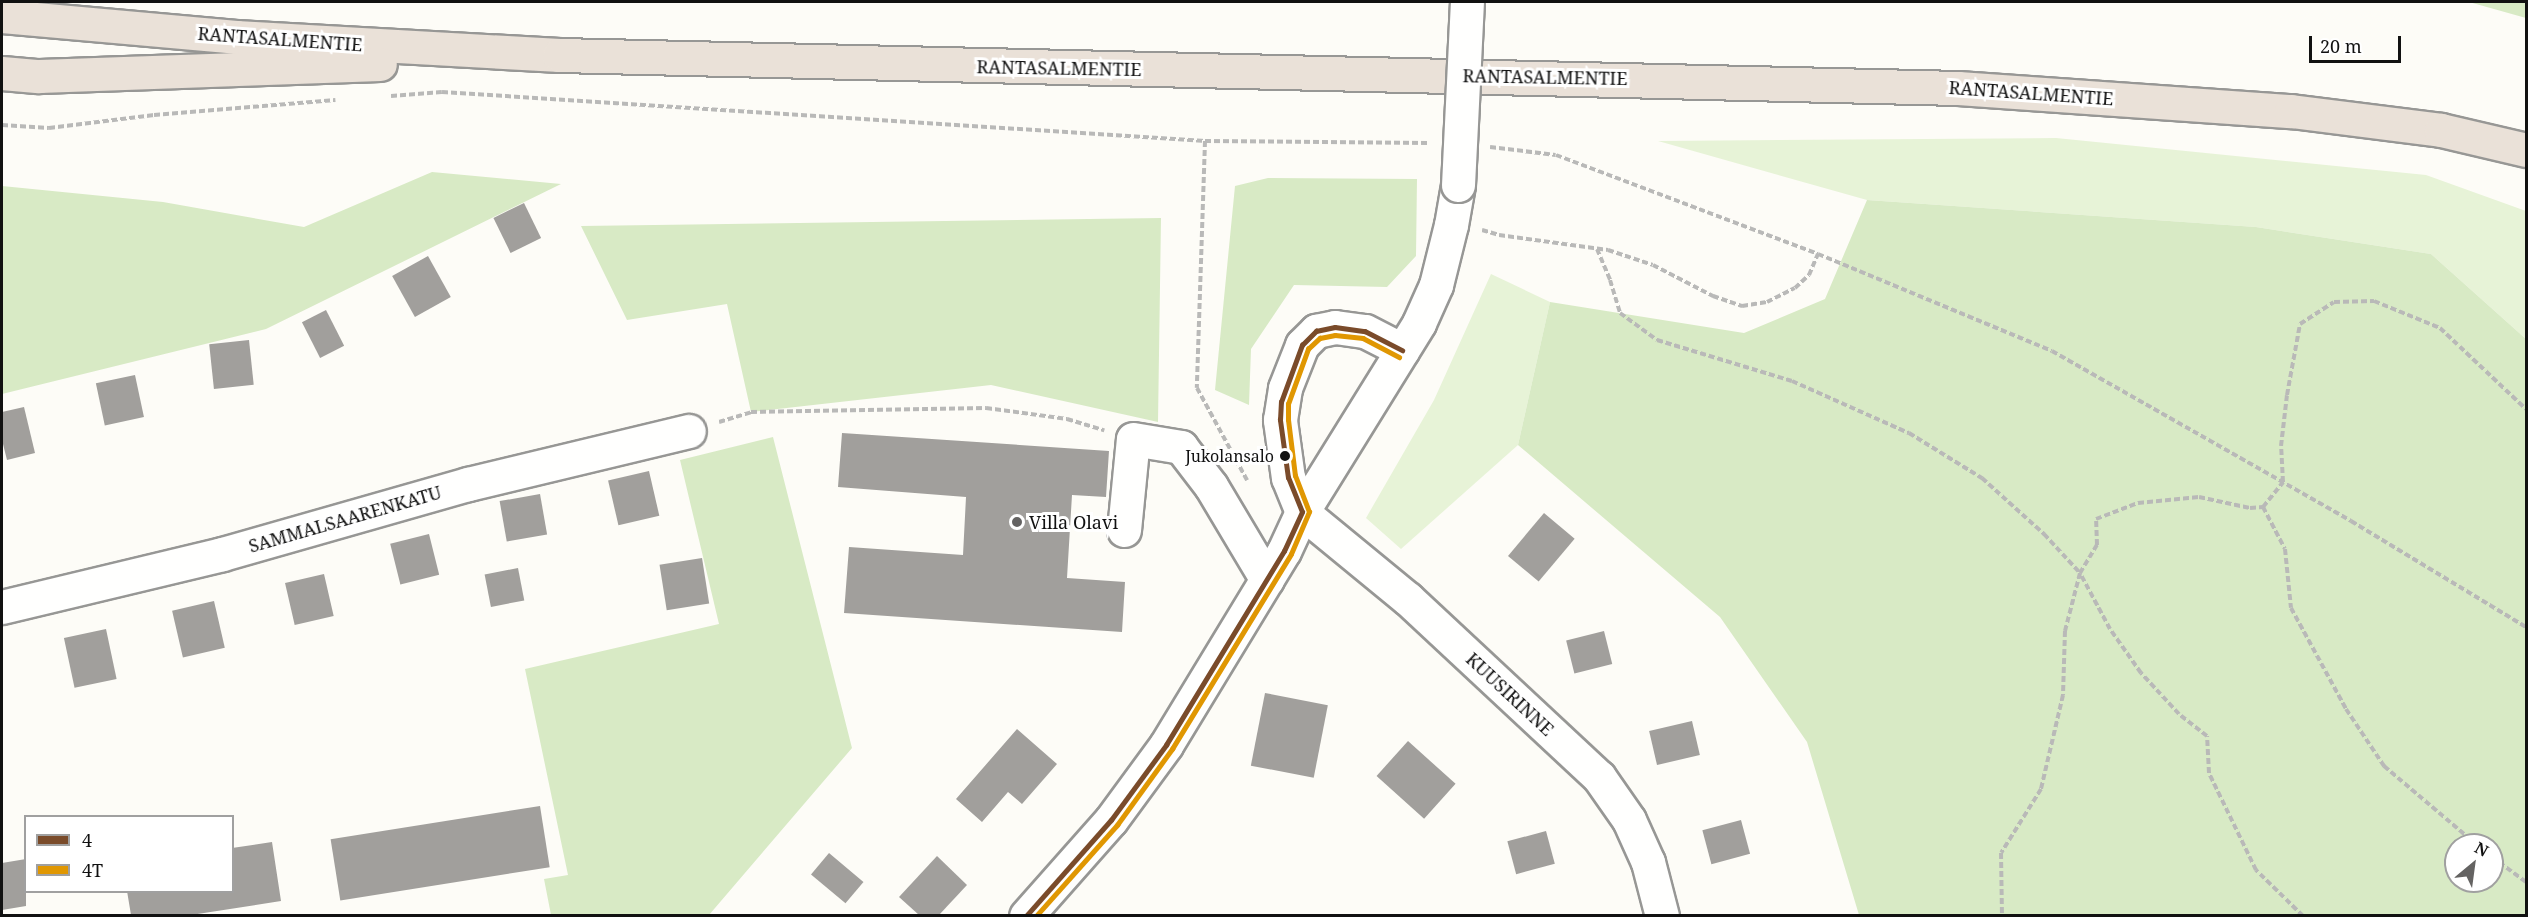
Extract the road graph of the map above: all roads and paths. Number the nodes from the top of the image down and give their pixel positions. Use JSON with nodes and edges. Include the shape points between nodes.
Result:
{"nodes":[{"id":1,"x":1467,"y":2,"type":"edge"},
{"id":2,"x":2,"y":16,"type":"edge"},
{"id":3,"x":560,"y":56,"type":"junction"},
{"id":4,"x":2,"y":73,"type":"edge"},
{"id":5,"x":384,"y":96,"type":"dead end"},
{"id":6,"x":338,"y":100,"type":"dead end"},
{"id":7,"x":2,"y":125,"type":"edge"},
{"id":8,"x":1205,"y":141,"type":"junction"},
{"id":9,"x":1432,"y":143,"type":"dead end"},
{"id":10,"x":1488,"y":147,"type":"dead end"},
{"id":11,"x":2526,"y":150,"type":"edge"},
{"id":12,"x":1476,"y":229,"type":"dead end"},
{"id":13,"x":1597,"y":249,"type":"junction"},
{"id":14,"x":1818,"y":254,"type":"junction"},
{"id":15,"x":1402,"y":350,"type":"junction"},
{"id":16,"x":1197,"y":388,"type":"dead end"},
{"id":17,"x":2526,"y":409,"type":"edge"},
{"id":18,"x":689,"y":431,"type":"joint"},
{"id":19,"x":1133,"y":439,"type":"junction"},
{"id":20,"x":2283,"y":482,"type":"junction"},
{"id":21,"x":2263,"y":507,"type":"junction"},
{"id":22,"x":1302,"y":512,"type":"junction"},
{"id":23,"x":1124,"y":530,"type":"dead end"},
{"id":24,"x":2080,"y":573,"type":"junction"},
{"id":25,"x":1267,"y":580,"type":"junction"},
{"id":26,"x":2,"y":607,"type":"edge"},
{"id":27,"x":2526,"y":627,"type":"edge"},
{"id":28,"x":2463,"y":833,"type":"edge"},
{"id":29,"x":2504,"y":866,"type":"edge"},
{"id":30,"x":2526,"y":882,"type":"edge"},
{"id":31,"x":1026,"y":915,"type":"edge"},
{"id":32,"x":1662,"y":915,"type":"edge"},
{"id":33,"x":2002,"y":915,"type":"edge"},
{"id":34,"x":2303,"y":915,"type":"edge"}],
"edges":[{"from":1,"to":15,"type":"street","bridge":true,"via":[[1458,185],[1452,225],[1436,285]]},
{"from":2,"to":3,"type":"highway","name":"RANTASALMENTIE","via":[[236,37]]},
{"from":3,"to":4,"type":"highway","name":"RANTASALMENTIE","via":[[227,71],[39,76]]},
{"from":3,"to":11,"type":"highway","name":"RANTASALMENTIE","via":[[1958,88],[2291,111],[2441,130]]},
{"from":5,"to":8,"type":"path","via":[[442,92]]},
{"from":6,"to":7,"type":"path","via":[[49,128]]},
{"from":8,"to":9,"type":"path"},
{"from":8,"to":16,"type":"path"},
{"from":10,"to":14,"type":"path","via":[[1556,155]]},
{"from":12,"to":13,"type":"path"},
{"from":13,"to":14,"type":"path","via":[[1653,266],[1742,306],[1767,302],[1795,288],[1809,274]]},
{"from":13,"to":24,"type":"path","via":[[1620,314],[1657,340],[1792,381],[1909,433],[1982,478]]},
{"from":14,"to":20,"type":"path","via":[[2052,351]]},
{"from":15,"to":22,"type":"street"},
{"from":15,"to":22,"type":"street","via":[[1365,331],[1335,327],[1316,331],[1302,345],[1285,388],[1280,420],[1288,478]]},
{"from":17,"to":20,"type":"path","via":[[2440,328],[2374,301],[2334,302],[2300,324],[2284,416]]},
{"from":18,"to":19,"type":"path","via":[[751,412],[987,408],[1067,419]]},
{"from":18,"to":26,"type":"street","name":"SAMMALSAARENKATU","via":[[468,484],[222,554]]},
{"from":19,"to":23,"type":"street"},
{"from":19,"to":25,"type":"street","via":[[1181,447],[1211,486]]},
{"from":20,"to":21,"type":"path"},
{"from":20,"to":27,"type":"path"},
{"from":21,"to":24,"type":"path","via":[[2199,497],[2138,503],[2096,519],[2097,545]]},
{"from":21,"to":28,"type":"path","via":[[2285,549],[2291,608],[2346,709],[2384,766]]},
{"from":22,"to":25,"type":"street"},
{"from":22,"to":32,"type":"street","name":"KUUSIRINNE","via":[[1408,599],[1599,777],[1629,820]]},
{"from":24,"to":33,"type":"path","via":[[2065,631],[2063,695],[2041,789],[2001,853]]},
{"from":24,"to":34,"type":"path","via":[[2110,629],[2141,673],[2179,714],[2207,736],[2209,773],[2256,870]]},
{"from":25,"to":31,"type":"street","via":[[1166,745],[1110,820]]},
{"from":29,"to":30,"type":"path"}]}
